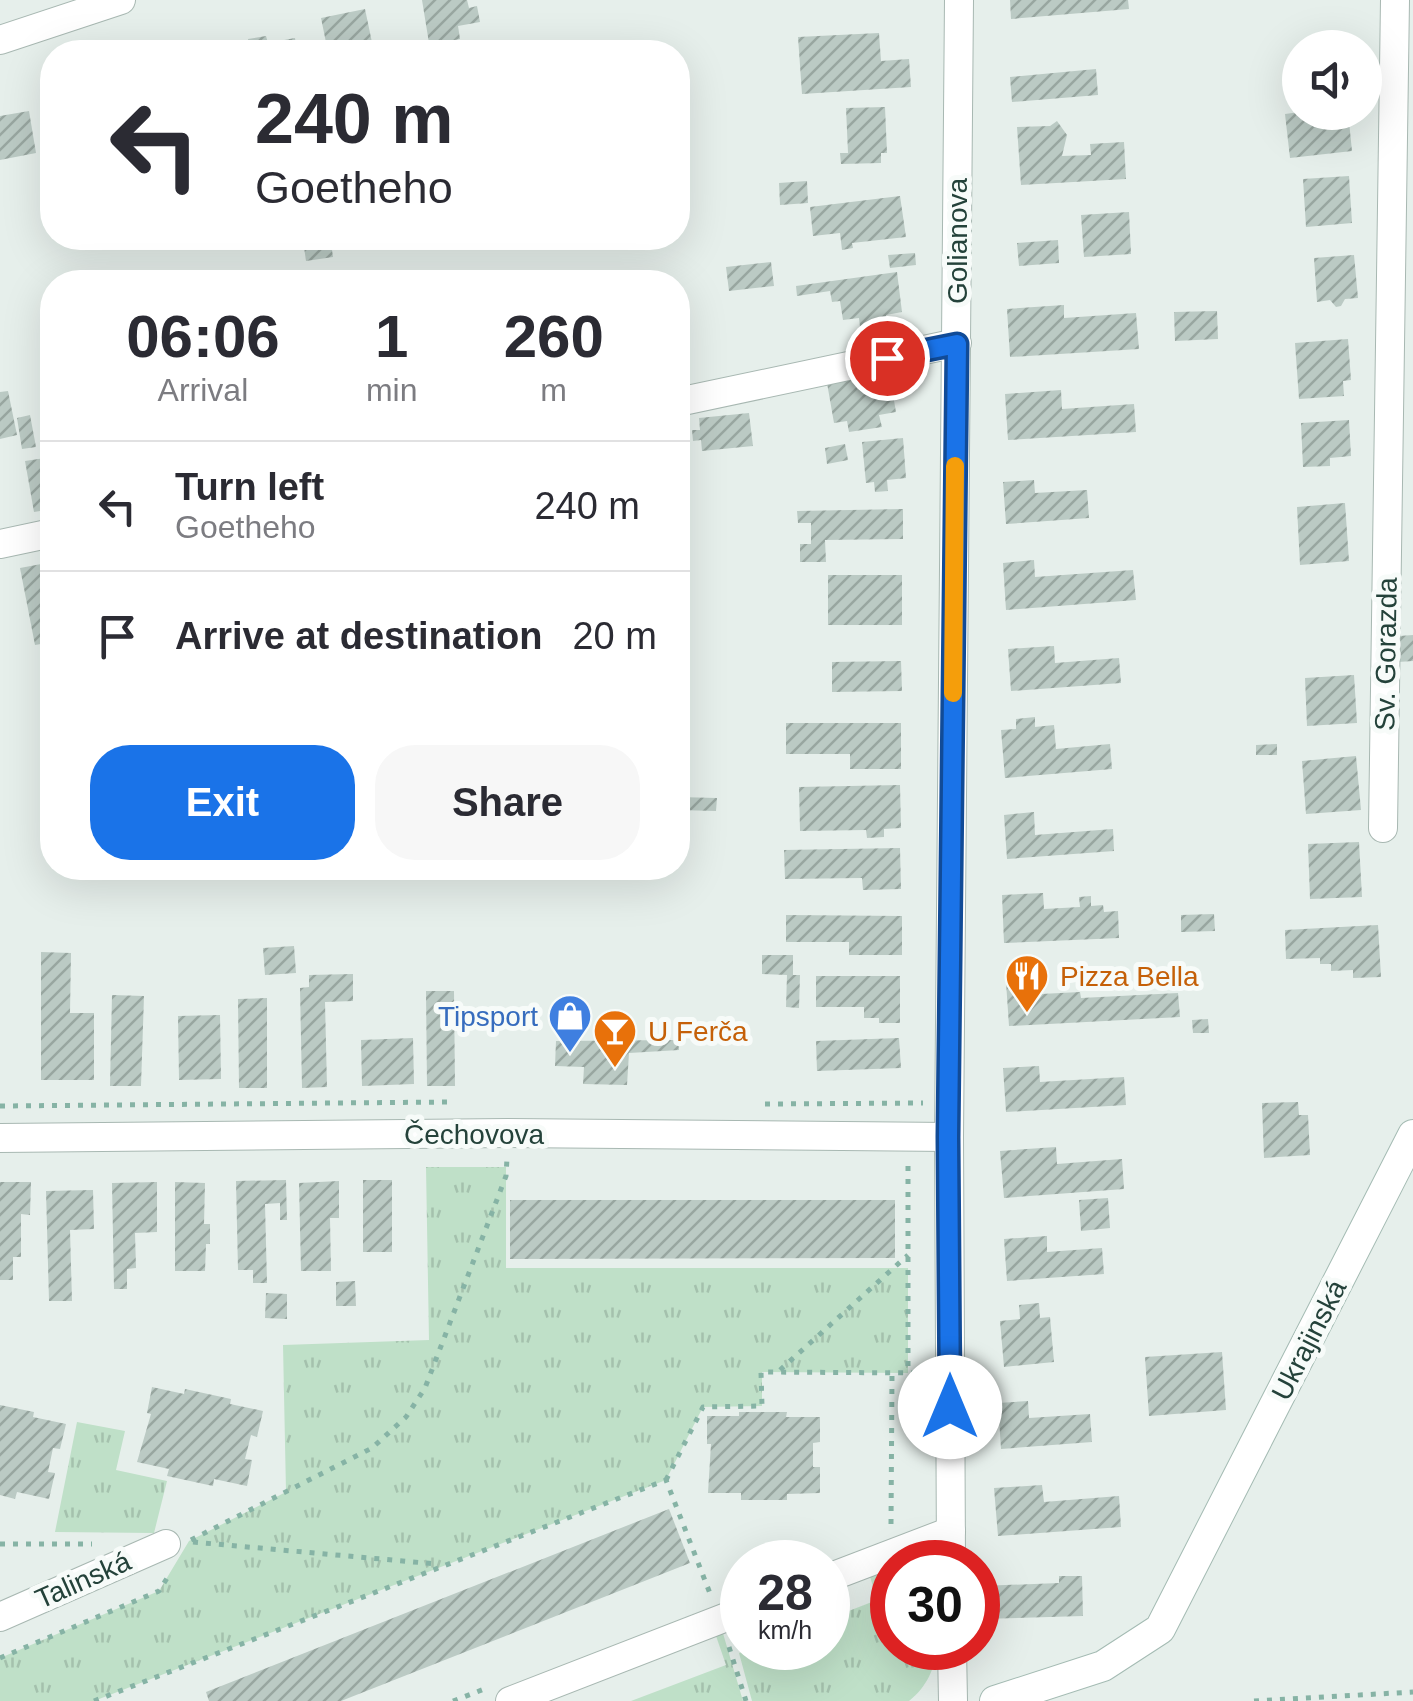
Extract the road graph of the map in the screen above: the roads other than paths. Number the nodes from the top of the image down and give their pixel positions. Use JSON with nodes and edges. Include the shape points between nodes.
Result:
{"nodes":[{"id":1,"x":120,"y":0,"type":"edge"},
{"id":2,"x":959,"y":0,"type":"edge"},
{"id":3,"x":1395,"y":0,"type":"edge"},
{"id":4,"x":0,"y":40,"type":"edge"},
{"id":5,"x":957,"y":344,"type":"junction"},
{"id":6,"x":690,"y":400,"type":"edge"},
{"id":7,"x":40,"y":536,"type":"edge"},
{"id":8,"x":0,"y":544,"type":"edge"},
{"id":9,"x":1384,"y":828,"type":"dead end"},
{"id":10,"x":1413,"y":1135,"type":"edge"},
{"id":11,"x":948,"y":1137,"type":"junction"},
{"id":12,"x":0,"y":1138,"type":"edge"},
{"id":13,"x":951,"y":1531,"type":"junction"},
{"id":14,"x":951,"y":1540,"type":"edge"},
{"id":15,"x":178,"y":1543,"type":"road end"},
{"id":16,"x":850,"y":1570,"type":"edge"},
{"id":17,"x":0,"y":1617,"type":"edge"},
{"id":18,"x":720,"y":1619,"type":"edge"},
{"id":19,"x":952,"y":1670,"type":"edge"},
{"id":20,"x":500,"y":1694,"type":"edge"},
{"id":21,"x":953,"y":1701,"type":"edge"},
{"id":22,"x":996,"y":1701,"type":"edge"}],
"edges":[{"from":1,"to":4,"type":"street"},
{"from":2,"to":5,"type":"street","name":"Golianova"},
{"from":3,"to":9,"type":"street","name":"Sv. Gorazda"},
{"from":5,"to":6,"type":"street"},
{"from":5,"to":11,"type":"street","name":"Golianova"},
{"from":7,"to":8,"type":"street"},
{"from":10,"to":22,"type":"main road","name":"Ukrajinská","via":[[1160,1629],[1103,1666]]},
{"from":11,"to":12,"type":"street","name":"Čechovova"},
{"from":11,"to":13,"type":"street","name":"Golianova"},
{"from":13,"to":14,"type":"street","name":"Golianova"},
{"from":13,"to":16,"type":"street"},
{"from":15,"to":17,"type":"street","name":"Talinská"},
{"from":18,"to":20,"type":"street"},
{"from":19,"to":21,"type":"street"}]}
